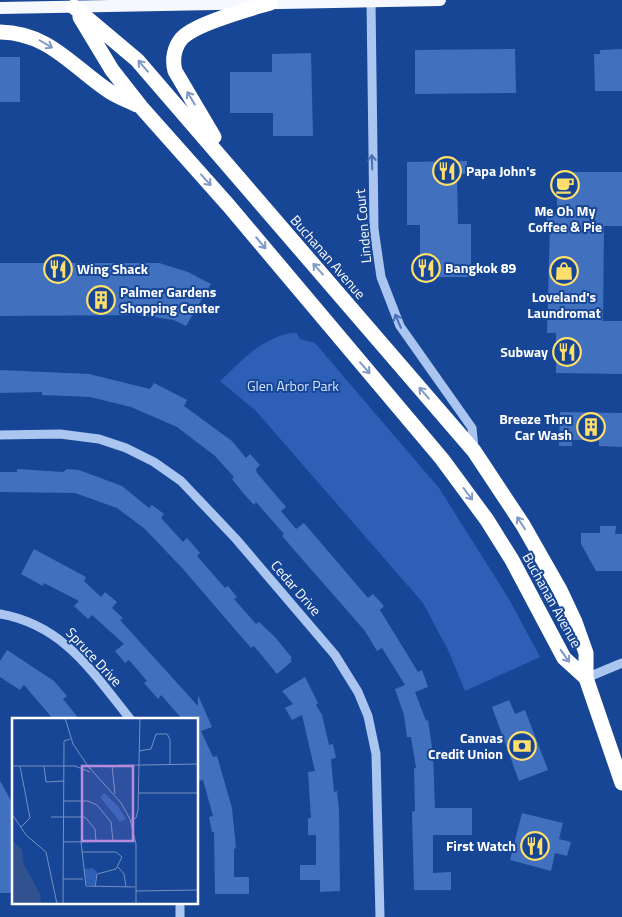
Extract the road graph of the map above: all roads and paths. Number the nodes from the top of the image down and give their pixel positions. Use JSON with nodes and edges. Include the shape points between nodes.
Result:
{"nodes":[{"id":1,"x":440,"y":0,"type":"edge"},
{"id":2,"x":371,"y":1,"type":"junction"},
{"id":3,"x":71,"y":3,"type":"edge"},
{"id":4,"x":270,"y":3,"type":"junction"},
{"id":5,"x":0,"y":8,"type":"edge"},
{"id":6,"x":0,"y":32,"type":"edge"},
{"id":7,"x":141,"y":107,"type":"junction"},
{"id":8,"x":243,"y":185,"type":"junction"},
{"id":9,"x":0,"y":435,"type":"edge"},
{"id":10,"x":474,"y":451,"type":"junction"},
{"id":11,"x":0,"y":614,"type":"edge"},
{"id":12,"x":622,"y":663,"type":"edge"},
{"id":13,"x":586,"y":678,"type":"junction"},
{"id":14,"x":130,"y":718,"type":"edge"},
{"id":15,"x":622,"y":784,"type":"edge"},
{"id":16,"x":180,"y":904,"type":"edge"},
{"id":17,"x":180,"y":917,"type":"edge"},
{"id":18,"x":380,"y":917,"type":"edge"}],
"edges":[{"from":1,"to":2,"type":"main road"},
{"from":2,"to":4,"type":"main road"},
{"from":10,"to":2,"type":"street","name":"Linden Court","one_way":true,"via":[[472,428],[400,326],[381,277],[374,219]]},
{"from":3,"to":4,"type":"main road"},
{"from":3,"to":5,"type":"main road"},
{"from":3,"to":7,"type":"highway","name":"Buchanan Avenue","via":[[112,70]]},
{"from":8,"to":3,"type":"highway","name":"Buchanan Avenue","one_way":true,"via":[[137,60]]},
{"from":8,"to":4,"type":"highway","one_way":true,"via":[[174,71],[172,62],[182,37],[232,15]]},
{"from":6,"to":7,"type":"highway","one_way":true,"via":[[35,38],[66,56],[107,90]]},
{"from":7,"to":13,"type":"highway","name":"Buchanan Avenue","one_way":true,"via":[[229,206],[442,459],[512,560],[564,658]]},
{"from":10,"to":8,"type":"highway","name":"Buchanan Avenue","one_way":true},
{"from":9,"to":18,"type":"street","name":"Cedar Drive","via":[[76,435],[126,448],[154,462],[181,481],[236,539],[335,655],[358,692],[373,734]]},
{"from":13,"to":10,"type":"highway","name":"Buchanan Avenue","one_way":true,"via":[[586,653],[560,590]]},
{"from":11,"to":14,"type":"street","name":"Spruce Drive","via":[[26,620],[55,635],[87,666]]},
{"from":12,"to":13,"type":"street"},
{"from":13,"to":15,"type":"highway"},
{"from":16,"to":17,"type":"street"}]}
